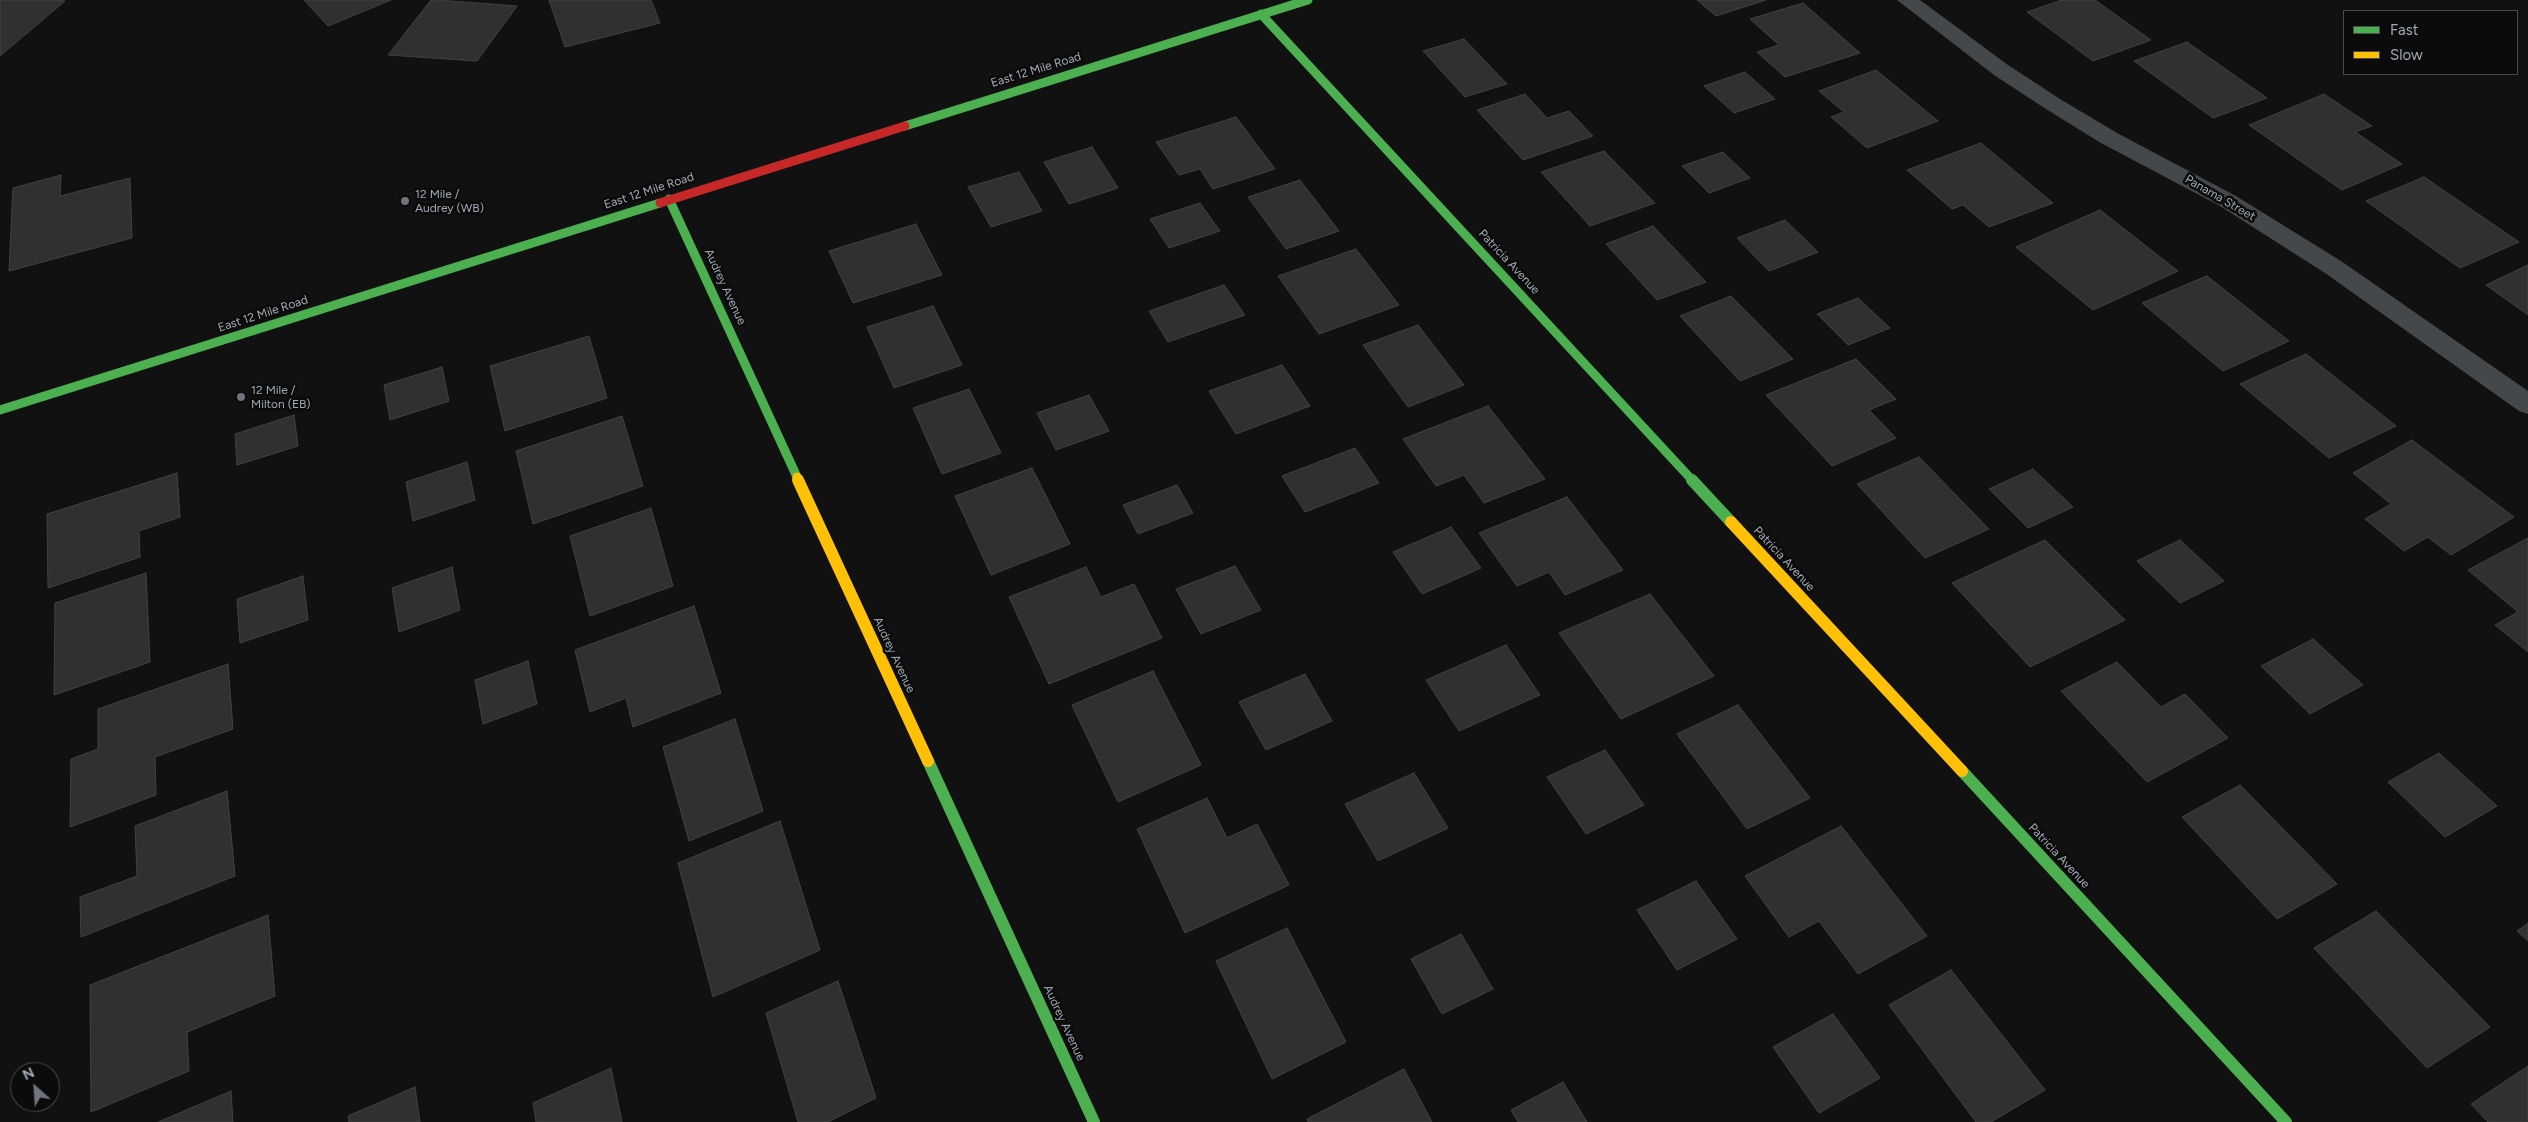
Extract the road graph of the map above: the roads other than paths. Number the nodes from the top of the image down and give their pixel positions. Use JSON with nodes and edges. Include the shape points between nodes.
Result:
{"nodes":[{"id":1,"x":1308,"y":0,"type":"edge"},
{"id":2,"x":1907,"y":0,"type":"edge"},
{"id":3,"x":1261,"y":14,"type":"junction"},
{"id":4,"x":669,"y":199,"type":"junction"},
{"id":5,"x":2528,"y":404,"type":"edge"},
{"id":6,"x":0,"y":410,"type":"edge"},
{"id":7,"x":1094,"y":1122,"type":"edge"},
{"id":8,"x":2286,"y":1122,"type":"edge"}],
"edges":[{"from":1,"to":3,"type":"street","name":"East 12 Mile Road"},
{"from":2,"to":5,"type":"street","name":"Panama Street","via":[[2053,104],[2109,138],[2228,201],[2333,267]]},
{"from":3,"to":4,"type":"street","name":"East 12 Mile Road"},
{"from":3,"to":8,"type":"street","name":"Patricia Avenue"},
{"from":4,"to":6,"type":"street","name":"East 12 Mile Road"},
{"from":4,"to":7,"type":"street","name":"Audrey Avenue"}]}
